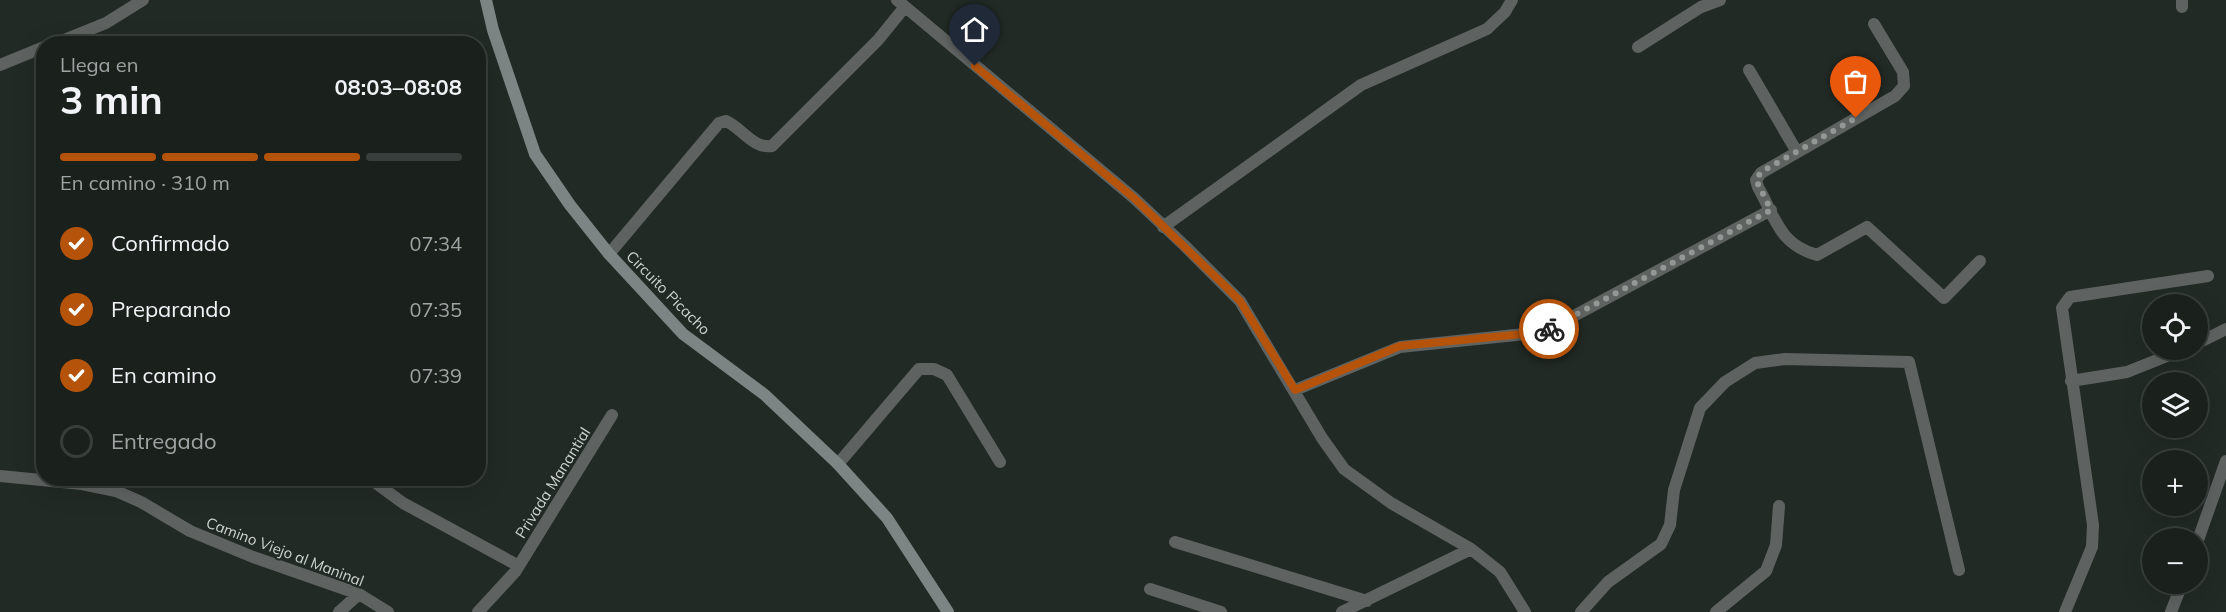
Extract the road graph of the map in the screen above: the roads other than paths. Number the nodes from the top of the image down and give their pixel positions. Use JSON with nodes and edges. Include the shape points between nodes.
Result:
{"nodes":[{"id":1,"x":143,"y":0,"type":"edge"},
{"id":2,"x":486,"y":0,"type":"edge"},
{"id":3,"x":1512,"y":0,"type":"edge"},
{"id":4,"x":1720,"y":0,"type":"edge"},
{"id":5,"x":1701,"y":3,"type":"edge"},
{"id":6,"x":901,"y":4,"type":"edge"},
{"id":7,"x":1874,"y":24,"type":"dead end"},
{"id":8,"x":74,"y":36,"type":"edge"},
{"id":9,"x":1638,"y":47,"type":"dead end"},
{"id":10,"x":36,"y":50,"type":"edge"},
{"id":11,"x":0,"y":65,"type":"edge"},
{"id":12,"x":1749,"y":70,"type":"dead end"},
{"id":13,"x":1797,"y":152,"type":"junction"},
{"id":14,"x":1771,"y":210,"type":"junction"},
{"id":15,"x":1163,"y":227,"type":"junction"},
{"id":16,"x":609,"y":254,"type":"junction"},
{"id":17,"x":1980,"y":261,"type":"dead end"},
{"id":18,"x":2208,"y":276,"type":"dead end"},
{"id":19,"x":2226,"y":329,"type":"edge"},
{"id":20,"x":2208,"y":338,"type":"edge"},
{"id":21,"x":2156,"y":360,"type":"edge"},
{"id":22,"x":2071,"y":381,"type":"junction"},
{"id":23,"x":1295,"y":390,"type":"junction"},
{"id":24,"x":612,"y":415,"type":"dead end"},
{"id":25,"x":2226,"y":461,"type":"edge"},
{"id":26,"x":1000,"y":462,"type":"dead end"},
{"id":27,"x":838,"y":464,"type":"junction"},
{"id":28,"x":0,"y":476,"type":"edge"},
{"id":29,"x":36,"y":480,"type":"edge"},
{"id":30,"x":92,"y":486,"type":"edge"},
{"id":31,"x":380,"y":486,"type":"edge"},
{"id":32,"x":1779,"y":506,"type":"dead end"},
{"id":33,"x":2202,"y":528,"type":"edge"},
{"id":34,"x":1175,"y":542,"type":"dead end"},
{"id":35,"x":1471,"y":549,"type":"junction"},
{"id":36,"x":519,"y":566,"type":"junction"},
{"id":37,"x":1959,"y":570,"type":"dead end"},
{"id":38,"x":1150,"y":589,"type":"dead end"},
{"id":39,"x":359,"y":594,"type":"junction"},
{"id":40,"x":2178,"y":594,"type":"edge"},
{"id":41,"x":1367,"y":601,"type":"junction"},
{"id":42,"x":339,"y":612,"type":"edge"},
{"id":43,"x":388,"y":612,"type":"edge"},
{"id":44,"x":478,"y":612,"type":"edge"},
{"id":45,"x":948,"y":612,"type":"edge"},
{"id":46,"x":1221,"y":612,"type":"edge"},
{"id":47,"x":1342,"y":612,"type":"edge"},
{"id":48,"x":1525,"y":612,"type":"edge"},
{"id":49,"x":1581,"y":612,"type":"edge"},
{"id":50,"x":1716,"y":612,"type":"edge"},
{"id":51,"x":2065,"y":612,"type":"edge"},
{"id":52,"x":2171,"y":612,"type":"edge"}],
"edges":[{"from":1,"to":8,"type":"street","via":[[106,23]]},
{"from":2,"to":16,"type":"main road","name":"Circuito Picacho","via":[[535,153]]},
{"from":3,"to":15,"type":"street","via":[[1487,29],[1361,85]]},
{"from":4,"to":5,"type":"street"},
{"from":5,"to":9,"type":"street"},
{"from":6,"to":15,"type":"street","via":[[1134,198]]},
{"from":6,"to":16,"type":"street","via":[[878,40],[772,146],[753,142],[726,121],[719,123]]},
{"from":7,"to":13,"type":"street","via":[[1903,72],[1904,86],[1895,96]]},
{"from":10,"to":11,"type":"street"},
{"from":12,"to":13,"type":"street"},
{"from":13,"to":14,"type":"street","via":[[1761,172],[1756,180]]},
{"from":14,"to":17,"type":"street","via":[[1781,231],[1798,249],[1817,255],[1867,226],[1944,298]]},
{"from":14,"to":23,"type":"street","via":[[1544,332],[1400,346]]},
{"from":15,"to":23,"type":"street","via":[[1240,301]]},
{"from":16,"to":27,"type":"main road","name":"Circuito Picacho","via":[[684,334],[765,395]]},
{"from":18,"to":22,"type":"street","via":[[2070,297],[2062,308]]},
{"from":19,"to":20,"type":"street"},
{"from":21,"to":22,"type":"street","via":[[2127,372]]},
{"from":22,"to":51,"type":"street","via":[[2093,525],[2092,546]]},
{"from":23,"to":35,"type":"street","via":[[1344,469],[1390,503]]},
{"from":24,"to":36,"type":"street","name":"Privada Manantial"},
{"from":25,"to":33,"type":"street"},
{"from":26,"to":27,"type":"street","via":[[947,375],[934,369],[919,369]]},
{"from":27,"to":45,"type":"main road","name":"Circuito Picacho","via":[[887,518]]},
{"from":28,"to":29,"type":"street","name":"Camino Viejo al Maninal"},
{"from":30,"to":39,"type":"street","name":"Camino Viejo al Maninal","via":[[116,491],[190,531],[253,557]]},
{"from":31,"to":36,"type":"street","via":[[403,503]]},
{"from":32,"to":50,"type":"street","via":[[1776,545],[1766,571]]},
{"from":34,"to":41,"type":"street"},
{"from":35,"to":41,"type":"street"},
{"from":35,"to":48,"type":"street","via":[[1500,572]]},
{"from":36,"to":44,"type":"street","name":"Privada Manantial"},
{"from":37,"to":49,"type":"street","via":[[1909,362],[1785,359],[1755,363],[1725,382],[1700,408],[1674,490],[1670,525],[1660,544],[1608,582]]},
{"from":38,"to":46,"type":"street"},
{"from":39,"to":42,"type":"street"},
{"from":39,"to":43,"type":"street","name":"Camino Viejo al Maninal"},
{"from":40,"to":52,"type":"street"},
{"from":41,"to":47,"type":"street"}]}
